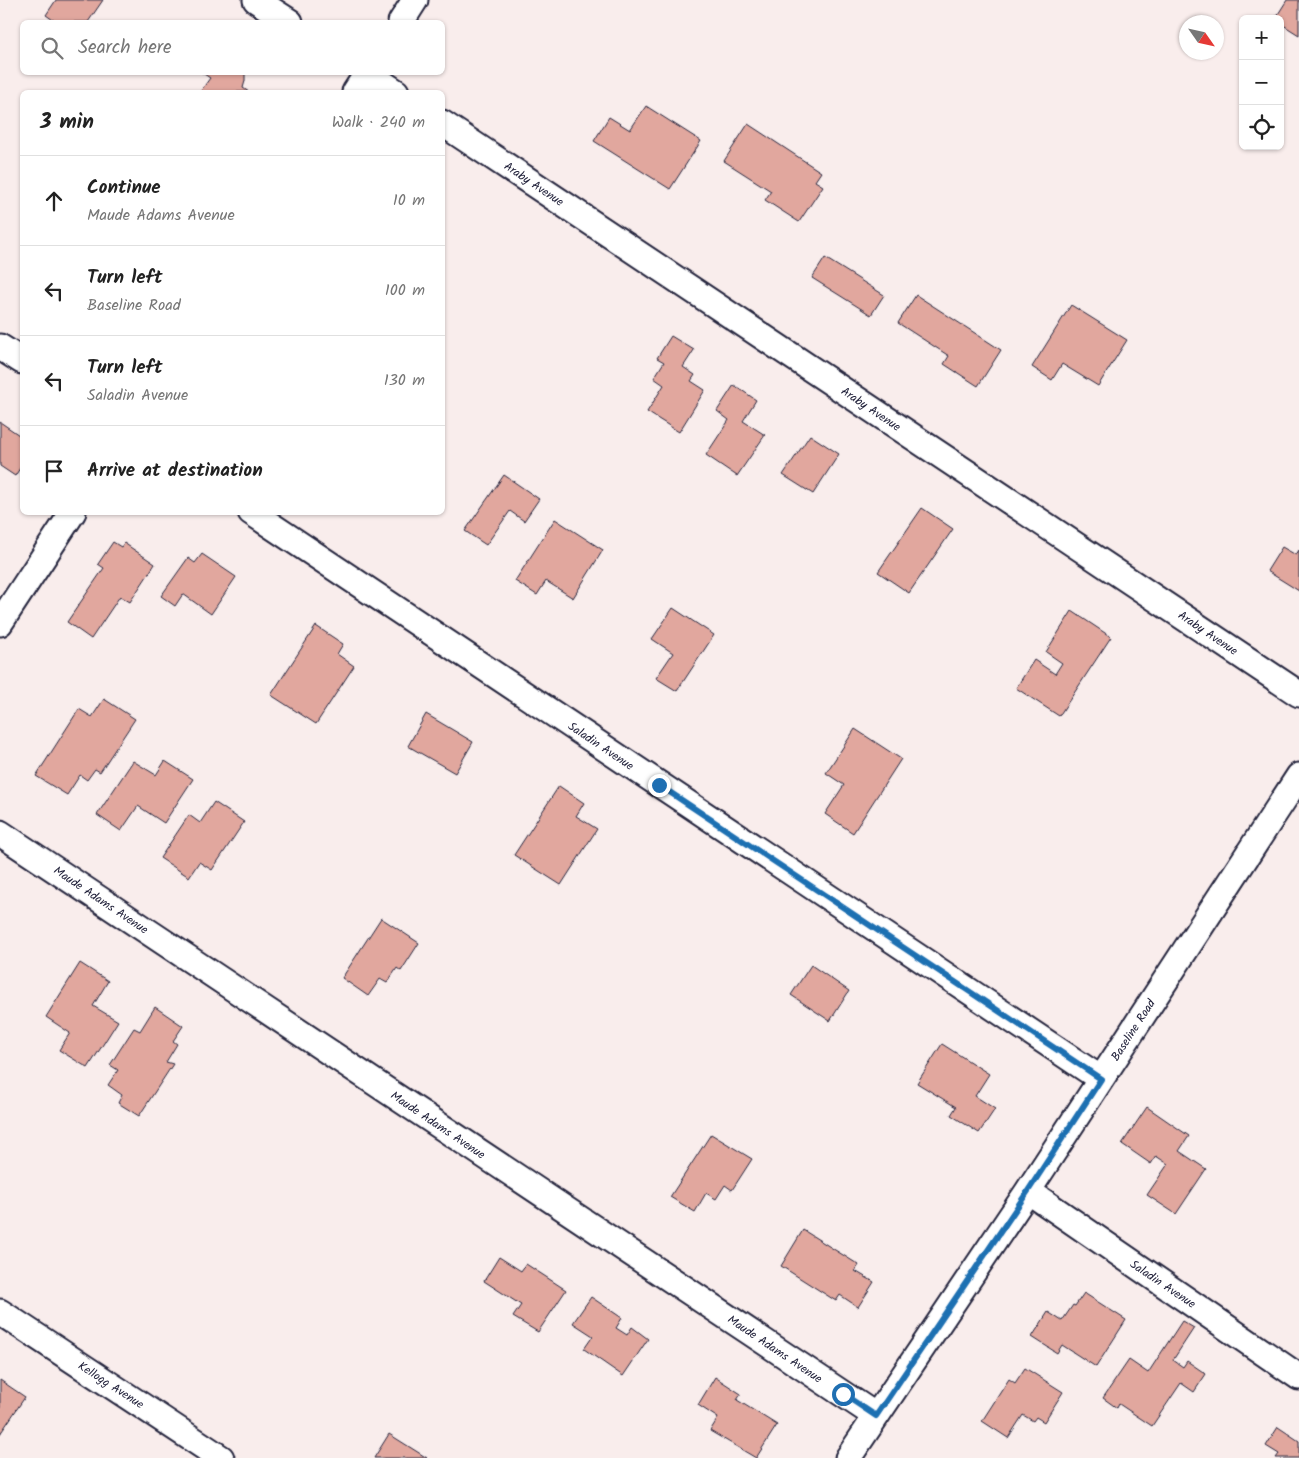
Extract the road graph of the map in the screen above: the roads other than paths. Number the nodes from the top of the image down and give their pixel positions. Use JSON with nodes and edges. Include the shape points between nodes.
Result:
{"nodes":[{"id":1,"x":256,"y":0,"type":"edge"},
{"id":2,"x":415,"y":0,"type":"edge"},
{"id":3,"x":287,"y":20,"type":"edge"},
{"id":4,"x":401,"y":20,"type":"edge"},
{"id":5,"x":364,"y":78,"type":"edge"},
{"id":6,"x":391,"y":90,"type":"edge"},
{"id":7,"x":445,"y":125,"type":"edge"},
{"id":8,"x":0,"y":347,"type":"edge"},
{"id":9,"x":20,"y":360,"type":"edge"},
{"id":10,"x":71,"y":515,"type":"edge"},
{"id":11,"x":255,"y":515,"type":"edge"},
{"id":12,"x":0,"y":623,"type":"edge"},
{"id":13,"x":1299,"y":694,"type":"edge"},
{"id":14,"x":1299,"y":776,"type":"edge"},
{"id":15,"x":0,"y":833,"type":"edge"},
{"id":16,"x":1101,"y":1079,"type":"junction"},
{"id":17,"x":1028,"y":1191,"type":"junction"},
{"id":18,"x":0,"y":1312,"type":"edge"},
{"id":19,"x":1299,"y":1377,"type":"edge"},
{"id":20,"x":876,"y":1416,"type":"junction"},
{"id":21,"x":221,"y":1458,"type":"edge"},
{"id":22,"x":848,"y":1458,"type":"edge"}],
"edges":[{"from":1,"to":3,"type":"street"},
{"from":2,"to":4,"type":"street"},
{"from":5,"to":6,"type":"street"},
{"from":7,"to":13,"type":"street","name":"Araby Avenue"},
{"from":8,"to":9,"type":"street"},
{"from":10,"to":12,"type":"street"},
{"from":11,"to":16,"type":"street","name":"Saladin Avenue"},
{"from":14,"to":16,"type":"street","name":"Baseline Road"},
{"from":15,"to":20,"type":"street","name":"Maude Adams Avenue"},
{"from":16,"to":17,"type":"street","name":"Baseline Road"},
{"from":17,"to":19,"type":"street","name":"Saladin Avenue"},
{"from":17,"to":20,"type":"street","name":"Baseline Road"},
{"from":18,"to":21,"type":"street","name":"Kellogg Avenue"},
{"from":20,"to":22,"type":"street","name":"Baseline Road"}]}
